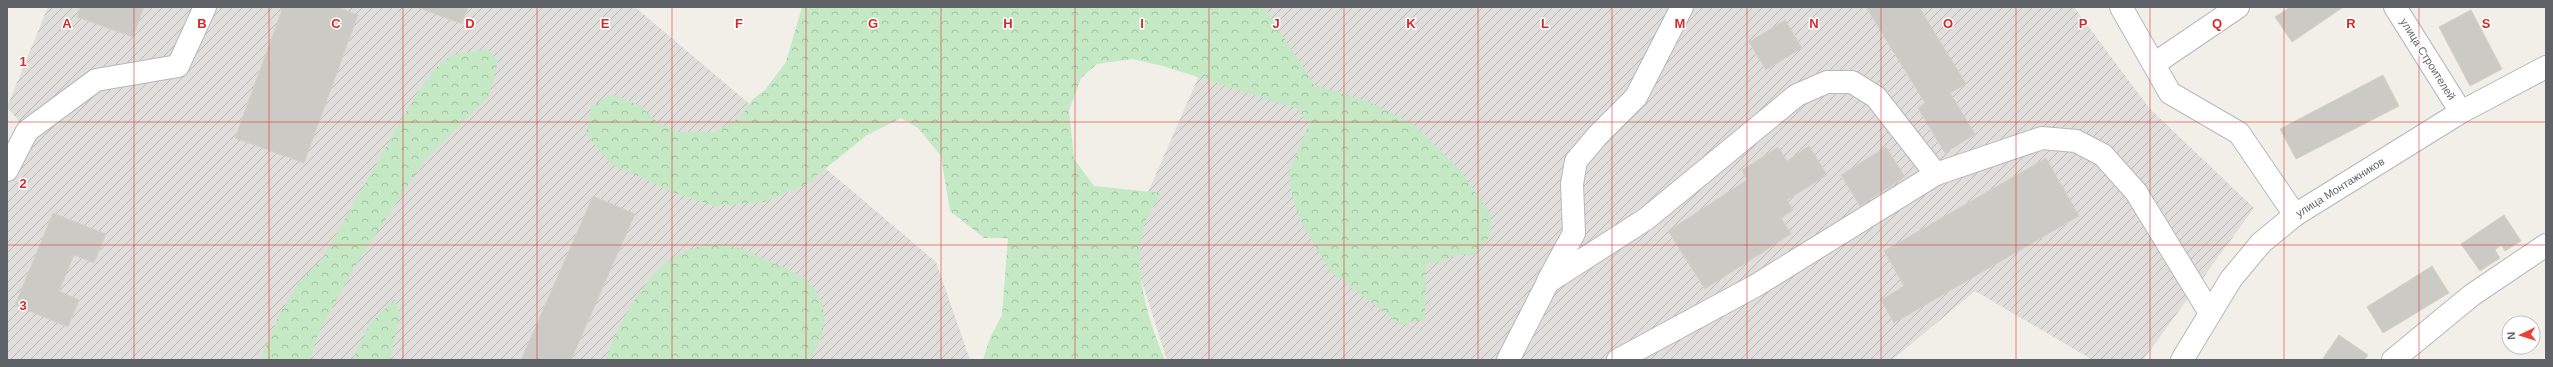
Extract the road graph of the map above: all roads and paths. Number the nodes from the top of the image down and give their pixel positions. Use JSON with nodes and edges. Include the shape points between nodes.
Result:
{"nodes":[{"id":1,"x":204,"y":7,"type":"edge"},
{"id":2,"x":1682,"y":7,"type":"edge"},
{"id":3,"x":2121,"y":7,"type":"edge"},
{"id":4,"x":2238,"y":7,"type":"edge"},
{"id":5,"x":2395,"y":7,"type":"edge"},
{"id":6,"x":2154,"y":64,"type":"junction"},
{"id":7,"x":2546,"y":66,"type":"edge"},
{"id":8,"x":2461,"y":112,"type":"junction"},
{"id":9,"x":7,"y":170,"type":"edge"},
{"id":10,"x":1936,"y":174,"type":"junction"},
{"id":11,"x":2295,"y":215,"type":"junction"},
{"id":12,"x":2546,"y":245,"type":"edge"},
{"id":13,"x":1548,"y":282,"type":"junction"},
{"id":14,"x":2210,"y":313,"type":"junction"},
{"id":15,"x":1508,"y":360,"type":"edge"},
{"id":16,"x":1618,"y":360,"type":"edge"},
{"id":17,"x":2182,"y":360,"type":"edge"},
{"id":18,"x":2393,"y":360,"type":"edge"}],
"edges":[{"from":1,"to":9,"type":"street","via":[[178,66],[96,80],[27,131]]},
{"from":2,"to":13,"type":"street","via":[[1636,97],[1576,161],[1572,184],[1574,233]]},
{"from":3,"to":6,"type":"street"},
{"from":4,"to":6,"type":"street"},
{"from":5,"to":8,"type":"street","name":"улица Строителей"},
{"from":6,"to":11,"type":"street","via":[[2170,93],[2239,133]]},
{"from":7,"to":8,"type":"street","name":"улица Монтажников"},
{"from":8,"to":11,"type":"street","name":"улица Монтажников"},
{"from":10,"to":13,"type":"street","via":[[1876,97],[1852,82],[1827,82],[1797,95],[1646,219]]},
{"from":10,"to":14,"type":"street","via":[[2042,138],[2076,140],[2103,155],[2136,192]]},
{"from":10,"to":16,"type":"street","via":[[1754,286]]},
{"from":11,"to":14,"type":"street","name":"улица Монтажников","via":[[2261,243],[2231,279]]},
{"from":12,"to":18,"type":"street","via":[[2472,295]]},
{"from":13,"to":15,"type":"street"},
{"from":14,"to":17,"type":"street","name":"улица Монтажников"}]}
